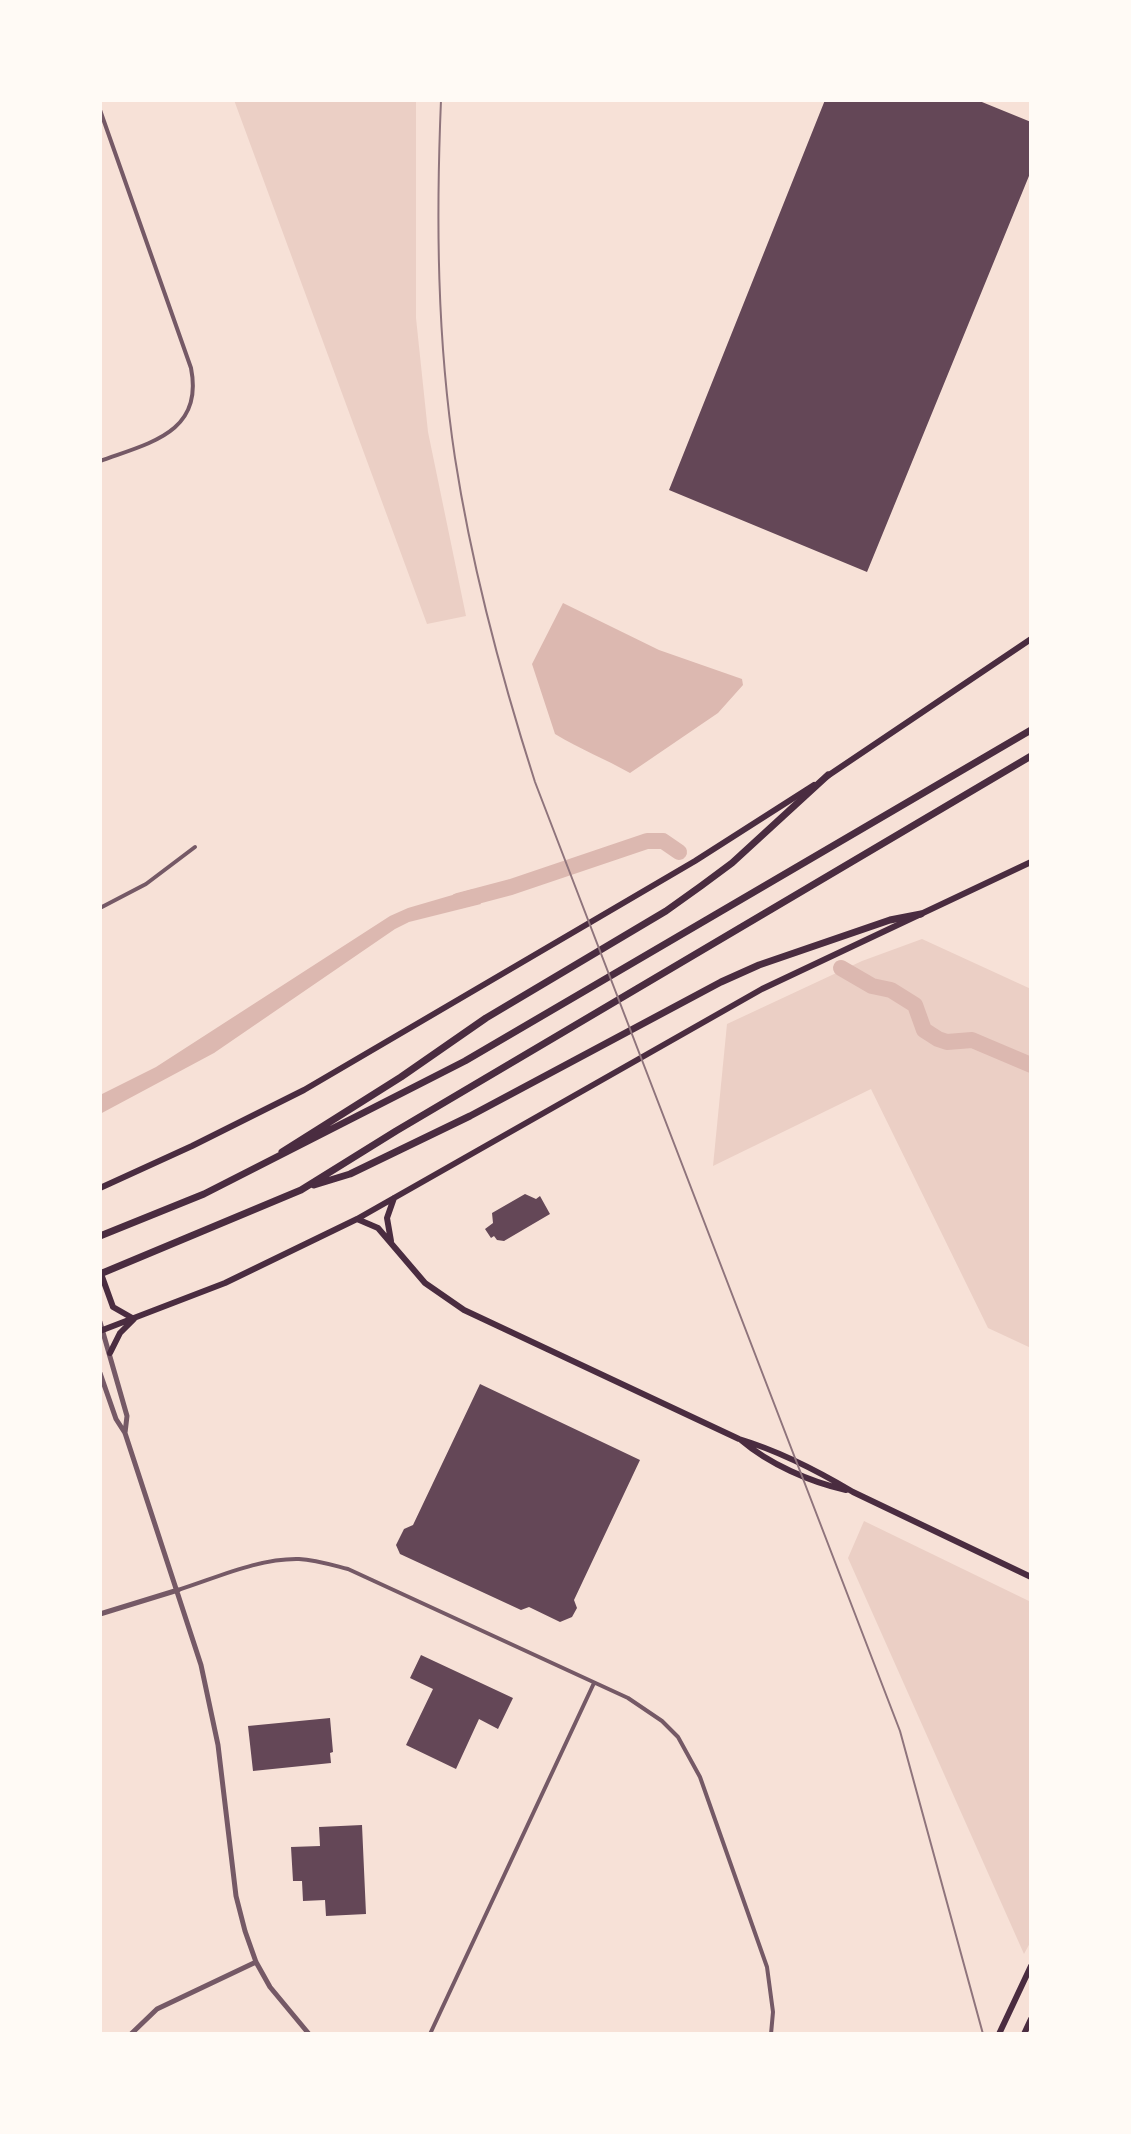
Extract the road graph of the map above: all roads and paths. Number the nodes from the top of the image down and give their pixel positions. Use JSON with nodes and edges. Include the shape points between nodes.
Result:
{"nodes":[{"id":1,"x":100,"y":110,"type":"edge"},
{"id":2,"x":100,"y":461,"type":"edge"},
{"id":3,"x":1031,"y":639,"type":"edge"},
{"id":4,"x":1031,"y":730,"type":"edge"},
{"id":5,"x":1031,"y":756,"type":"edge"},
{"id":6,"x":828,"y":775,"type":"junction"},
{"id":7,"x":195,"y":847,"type":"dead end"},
{"id":8,"x":1031,"y":862,"type":"edge"},
{"id":9,"x":100,"y":908,"type":"edge"},
{"id":10,"x":921,"y":914,"type":"junction"},
{"id":11,"x":271,"y":1160,"type":"junction"},
{"id":12,"x":100,"y":1190,"type":"edge"},
{"id":13,"x":301,"y":1190,"type":"junction"},
{"id":14,"x":394,"y":1198,"type":"junction"},
{"id":15,"x":357,"y":1219,"type":"junction"},
{"id":16,"x":100,"y":1236,"type":"edge"},
{"id":17,"x":391,"y":1241,"type":"junction"},
{"id":18,"x":100,"y":1272,"type":"edge"},
{"id":19,"x":134,"y":1319,"type":"junction"},
{"id":20,"x":101,"y":1328,"type":"edge"},
{"id":21,"x":110,"y":1353,"type":"junction"},
{"id":22,"x":100,"y":1373,"type":"edge"},
{"id":23,"x":125,"y":1433,"type":"junction"},
{"id":24,"x":1031,"y":1577,"type":"edge"},
{"id":25,"x":178,"y":1590,"type":"junction"},
{"id":26,"x":100,"y":1614,"type":"edge"},
{"id":27,"x":594,"y":1683,"type":"junction"},
{"id":28,"x":256,"y":1962,"type":"junction"},
{"id":29,"x":1031,"y":1966,"type":"edge"},
{"id":30,"x":1031,"y":2019,"type":"edge"},
{"id":31,"x":131,"y":2034,"type":"edge"},
{"id":32,"x":309,"y":2034,"type":"edge"},
{"id":33,"x":430,"y":2034,"type":"edge"},
{"id":34,"x":771,"y":2034,"type":"edge"},
{"id":35,"x":999,"y":2034,"type":"edge"},
{"id":36,"x":1024,"y":2034,"type":"edge"}],
"edges":[{"from":1,"to":2,"type":"street","via":[[195,387],[191,409],[180,424]]},
{"from":3,"to":6,"type":"main road"},
{"from":4,"to":11,"type":"highway","via":[[465,1061]]},
{"from":5,"to":13,"type":"highway"},
{"from":6,"to":11,"type":"highway","via":[[732,863],[678,903],[486,1018]]},
{"from":6,"to":12,"type":"main road","via":[[695,861],[304,1090]]},
{"from":7,"to":9,"type":"street","via":[[146,884]]},
{"from":8,"to":10,"type":"main road"},
{"from":10,"to":13,"type":"highway","via":[[759,965],[470,1116],[350,1174]]},
{"from":10,"to":14,"type":"main road","via":[[736,1004]]},
{"from":11,"to":16,"type":"highway"},
{"from":13,"to":18,"type":"highway"},
{"from":14,"to":15,"type":"main road"},
{"from":14,"to":17,"type":"main road","via":[[387,1218]]},
{"from":15,"to":17,"type":"main road"},
{"from":15,"to":19,"type":"main road","via":[[225,1283]]},
{"from":17,"to":24,"type":"main road","via":[[425,1283],[452,1303]]},
{"from":18,"to":19,"type":"main road","via":[[113,1307]]},
{"from":19,"to":20,"type":"main road"},
{"from":19,"to":21,"type":"main road"},
{"from":20,"to":21,"type":"street"},
{"from":21,"to":23,"type":"street","via":[[127,1416]]},
{"from":22,"to":23,"type":"street"},
{"from":23,"to":25,"type":"street"},
{"from":25,"to":26,"type":"street"},
{"from":25,"to":27,"type":"street","via":[[260,1564],[321,1562],[367,1577]]},
{"from":25,"to":28,"type":"street","via":[[218,1745],[236,1896]]},
{"from":27,"to":33,"type":"street"},
{"from":27,"to":34,"type":"street","via":[[662,1721],[678,1737],[700,1777],[767,1967]]},
{"from":28,"to":31,"type":"street","via":[[157,2009]]},
{"from":28,"to":32,"type":"street"},
{"from":29,"to":35,"type":"main road"},
{"from":30,"to":36,"type":"main road"}]}
